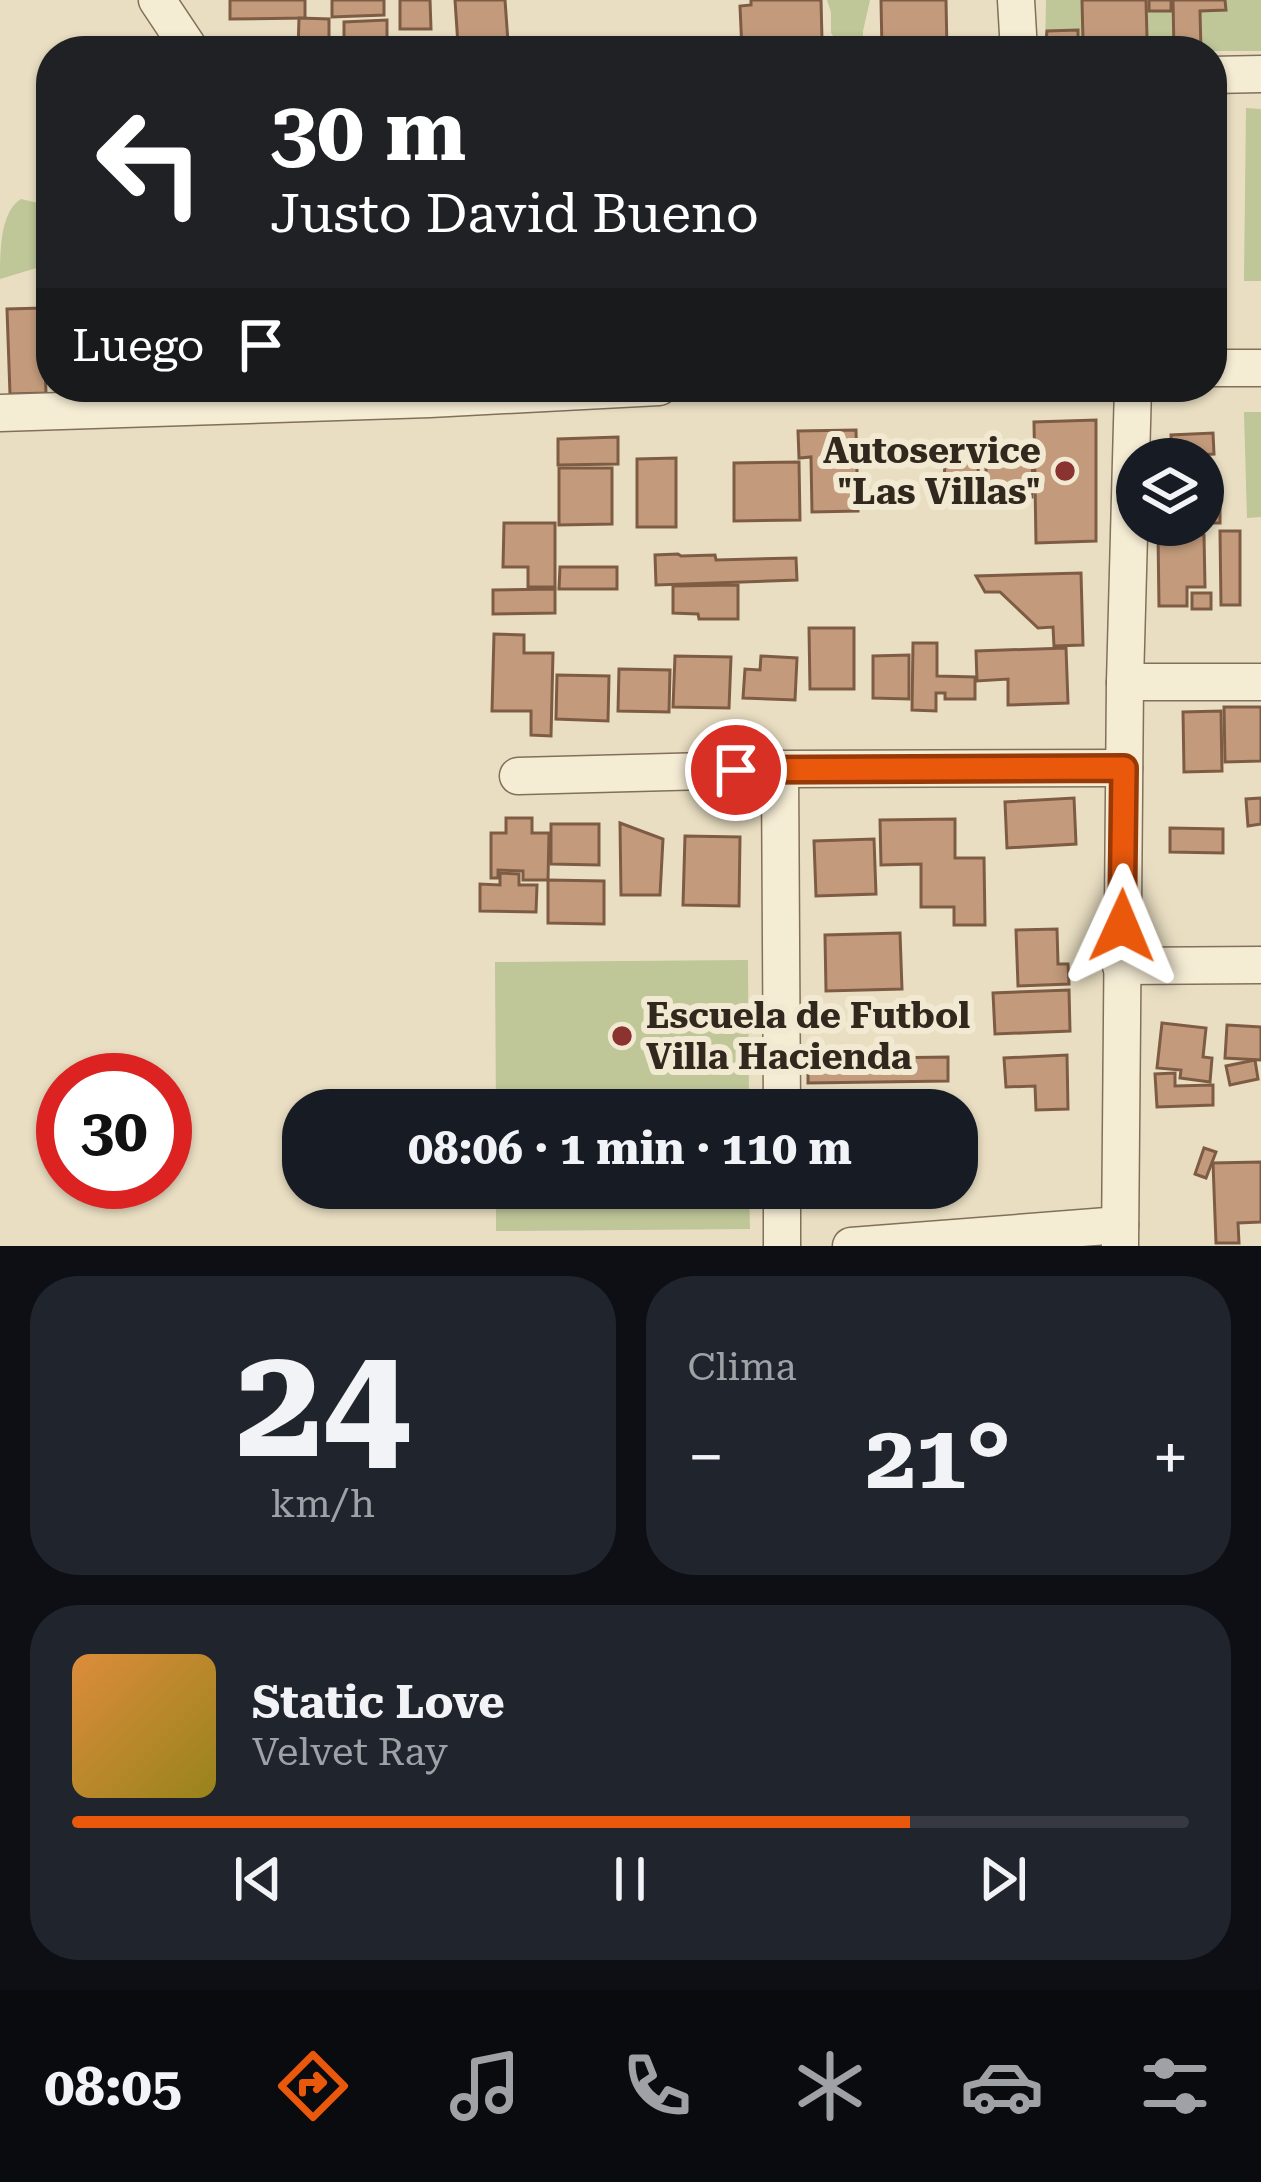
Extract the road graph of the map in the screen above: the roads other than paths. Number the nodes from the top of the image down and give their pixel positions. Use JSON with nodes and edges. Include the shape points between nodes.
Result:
{"nodes":[{"id":1,"x":157,"y":0,"type":"edge"},
{"id":2,"x":1016,"y":0,"type":"edge"},
{"id":3,"x":180,"y":36,"type":"edge"},
{"id":4,"x":1018,"y":36,"type":"edge"},
{"id":5,"x":1261,"y":74,"type":"edge"},
{"id":6,"x":1227,"y":75,"type":"edge"},
{"id":7,"x":1227,"y":368,"type":"edge"},
{"id":8,"x":1261,"y":368,"type":"edge"},
{"id":9,"x":234,"y":402,"type":"edge"},
{"id":10,"x":1133,"y":402,"type":"edge"},
{"id":11,"x":0,"y":413,"type":"edge"},
{"id":12,"x":1125,"y":682,"type":"junction"},
{"id":13,"x":1261,"y":682,"type":"edge"},
{"id":14,"x":1124,"y":768,"type":"junction"},
{"id":15,"x":780,"y":769,"type":"junction"},
{"id":16,"x":518,"y":776,"type":"dead end"},
{"id":17,"x":1261,"y":965,"type":"edge"},
{"id":18,"x":1121,"y":966,"type":"junction"},
{"id":19,"x":782,"y":1089,"type":"edge"},
{"id":20,"x":782,"y":1209,"type":"edge"},
{"id":21,"x":1120,"y":1235,"type":"edge"},
{"id":22,"x":782,"y":1246,"type":"edge"},
{"id":23,"x":850,"y":1246,"type":"edge"}],
"edges":[{"from":1,"to":3,"type":"street"},
{"from":2,"to":4,"type":"street"},
{"from":5,"to":6,"type":"street"},
{"from":7,"to":8,"type":"street"},
{"from":9,"to":11,"type":"street"},
{"from":10,"to":12,"type":"street"},
{"from":12,"to":13,"type":"street"},
{"from":12,"to":14,"type":"street"},
{"from":14,"to":15,"type":"street"},
{"from":14,"to":18,"type":"street"},
{"from":15,"to":16,"type":"street"},
{"from":15,"to":19,"type":"street"},
{"from":17,"to":18,"type":"street"},
{"from":18,"to":21,"type":"street"},
{"from":20,"to":22,"type":"street"},
{"from":21,"to":23,"type":"street"}]}
